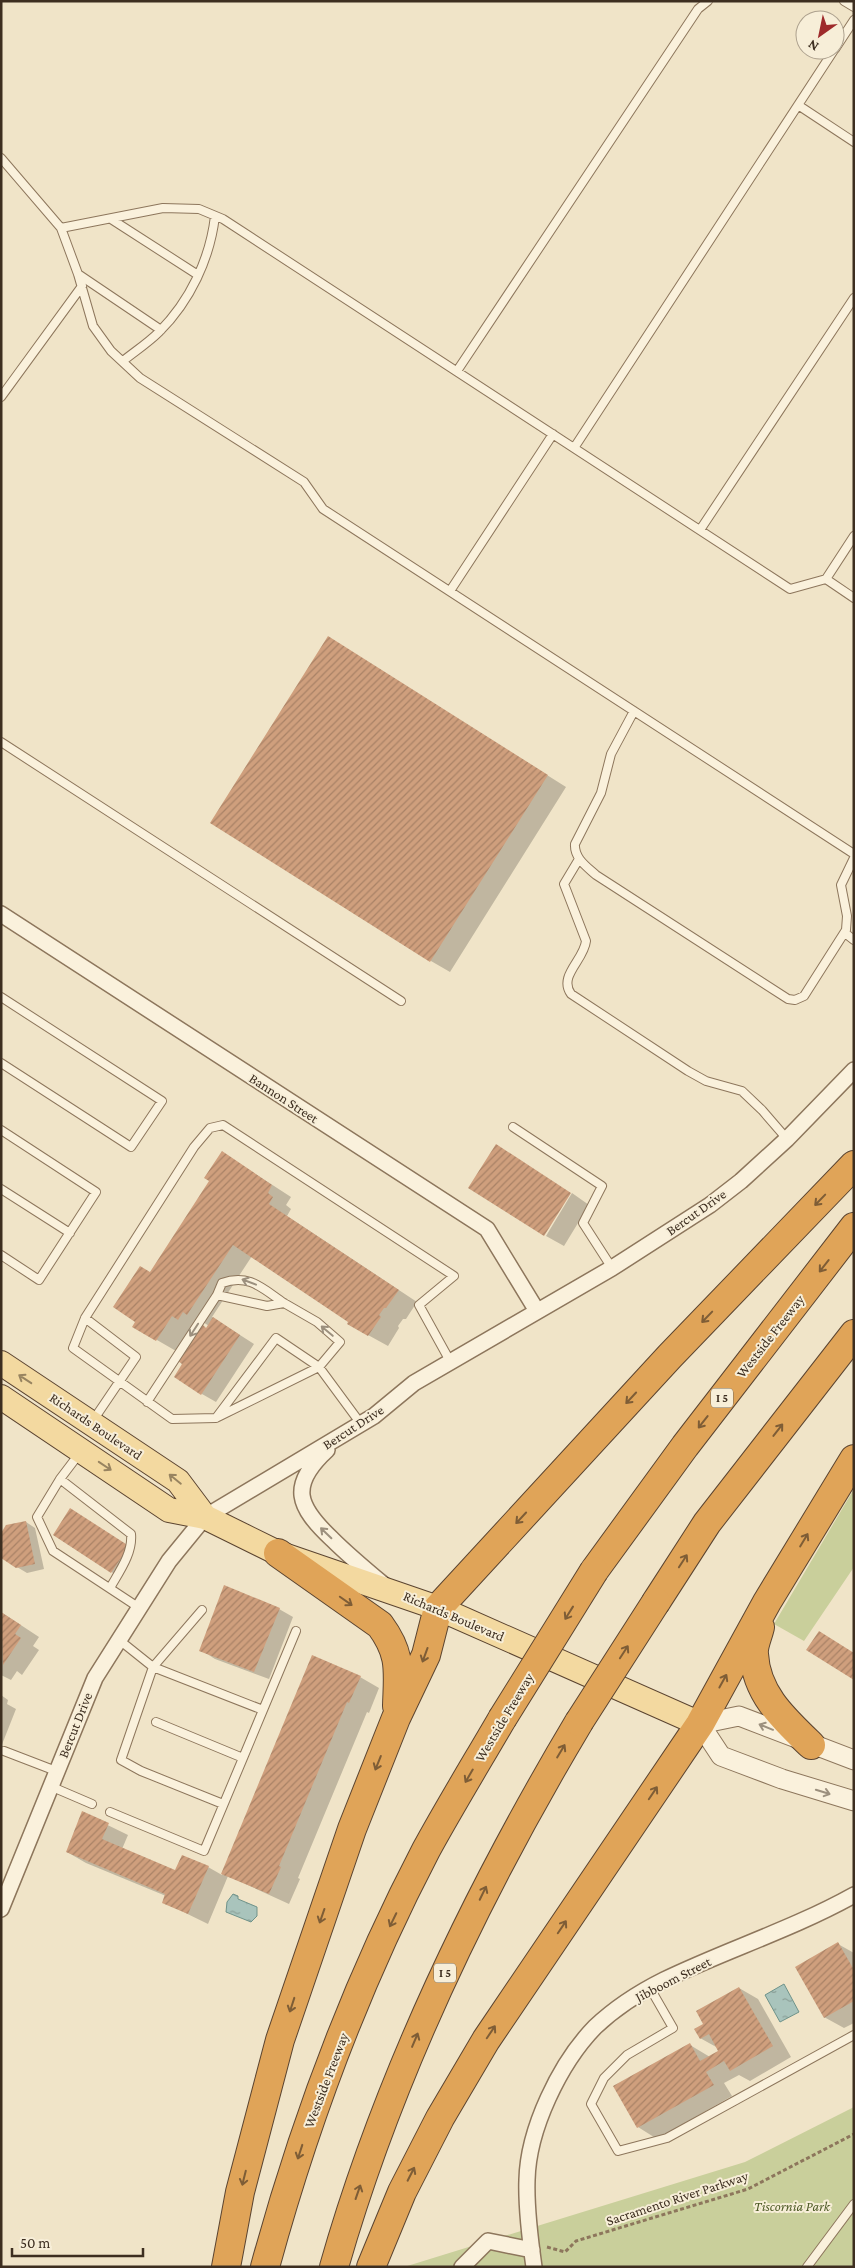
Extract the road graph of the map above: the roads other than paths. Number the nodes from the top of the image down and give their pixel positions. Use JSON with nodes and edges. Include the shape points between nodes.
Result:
{"nodes":[{"id":1,"x":708,"y":1,"type":"edge"},
{"id":2,"x":844,"y":1,"type":"edge"},
{"id":3,"x":854,"y":7,"type":"edge"},
{"id":4,"x":854,"y":20,"type":"edge"},
{"id":5,"x":845,"y":33,"type":"edge"},
{"id":6,"x":827,"y":60,"type":"edge"},
{"id":7,"x":798,"y":105,"type":"junction"},
{"id":8,"x":854,"y":142,"type":"edge"},
{"id":9,"x":1,"y":158,"type":"edge"},
{"id":10,"x":215,"y":216,"type":"junction"},
{"id":11,"x":111,"y":219,"type":"junction"},
{"id":12,"x":61,"y":228,"type":"junction"},
{"id":13,"x":78,"y":274,"type":"junction"},
{"id":14,"x":198,"y":275,"type":"junction"},
{"id":15,"x":82,"y":286,"type":"junction"},
{"id":16,"x":854,"y":298,"type":"edge"},
{"id":17,"x":160,"y":330,"type":"junction"},
{"id":18,"x":122,"y":362,"type":"junction"},
{"id":19,"x":456,"y":371,"type":"junction"},
{"id":20,"x":1,"y":397,"type":"edge"},
{"id":21,"x":553,"y":434,"type":"junction"},
{"id":22,"x":574,"y":448,"type":"junction"},
{"id":23,"x":700,"y":530,"type":"junction"},
{"id":24,"x":854,"y":536,"type":"edge"},
{"id":25,"x":826,"y":579,"type":"junction"},
{"id":26,"x":450,"y":592,"type":"junction"},
{"id":27,"x":854,"y":598,"type":"edge"},
{"id":28,"x":634,"y":711,"type":"junction"},
{"id":29,"x":1,"y":742,"type":"edge"},
{"id":30,"x":854,"y":854,"type":"edge"},
{"id":31,"x":854,"y":858,"type":"edge"},
{"id":32,"x":579,"y":859,"type":"junction"},
{"id":33,"x":1,"y":914,"type":"edge"},
{"id":34,"x":844,"y":933,"type":"junction"},
{"id":35,"x":854,"y":940,"type":"edge"},
{"id":36,"x":1,"y":997,"type":"edge"},
{"id":37,"x":401,"y":1001,"type":"dead end"},
{"id":38,"x":1,"y":1063,"type":"edge"},
{"id":39,"x":854,"y":1070,"type":"edge"},
{"id":40,"x":512,"y":1128,"type":"dead end"},
{"id":41,"x":1,"y":1130,"type":"edge"},
{"id":42,"x":787,"y":1139,"type":"junction"},
{"id":43,"x":854,"y":1165,"type":"edge"},
{"id":44,"x":1,"y":1189,"type":"edge"},
{"id":45,"x":854,"y":1228,"type":"edge"},
{"id":46,"x":70,"y":1233,"type":"junction"},
{"id":47,"x":1,"y":1255,"type":"edge"},
{"id":48,"x":612,"y":1268,"type":"junction"},
{"id":49,"x":217,"y":1295,"type":"junction"},
{"id":50,"x":284,"y":1303,"type":"junction"},
{"id":51,"x":537,"y":1311,"type":"junction"},
{"id":52,"x":85,"y":1318,"type":"junction"},
{"id":53,"x":854,"y":1334,"type":"edge"},
{"id":54,"x":450,"y":1361,"type":"junction"},
{"id":55,"x":1,"y":1363,"type":"edge"},
{"id":56,"x":319,"y":1367,"type":"junction"},
{"id":57,"x":120,"y":1382,"type":"junction"},
{"id":58,"x":1,"y":1397,"type":"edge"},
{"id":59,"x":147,"y":1402,"type":"junction"},
{"id":60,"x":216,"y":1418,"type":"junction"},
{"id":61,"x":92,"y":1422,"type":"junction"},
{"id":62,"x":361,"y":1424,"type":"junction"},
{"id":63,"x":346,"y":1433,"type":"junction"},
{"id":64,"x":82,"y":1450,"type":"junction"},
{"id":65,"x":854,"y":1459,"type":"edge"},
{"id":66,"x":60,"y":1479,"type":"junction"},
{"id":67,"x":205,"y":1517,"type":"junction"},
{"id":68,"x":278,"y":1552,"type":"junction"},
{"id":69,"x":110,"y":1588,"type":"junction"},
{"id":70,"x":388,"y":1589,"type":"junction"},
{"id":71,"x":767,"y":1602,"type":"junction"},
{"id":72,"x":138,"y":1608,"type":"junction"},
{"id":73,"x":438,"y":1608,"type":"junction"},
{"id":74,"x":202,"y":1610,"type":"dead end"},
{"id":75,"x":296,"y":1630,"type":"dead end"},
{"id":76,"x":118,"y":1639,"type":"junction"},
{"id":77,"x":153,"y":1667,"type":"junction"},
{"id":78,"x":263,"y":1710,"type":"junction"},
{"id":79,"x":396,"y":1718,"type":"junction"},
{"id":80,"x":156,"y":1722,"type":"dead end"},
{"id":81,"x":700,"y":1724,"type":"junction"},
{"id":82,"x":811,"y":1745,"type":"junction"},
{"id":83,"x":4,"y":1751,"type":"dead end"},
{"id":84,"x":243,"y":1758,"type":"junction"},
{"id":85,"x":854,"y":1760,"type":"edge"},
{"id":86,"x":56,"y":1771,"type":"junction"},
{"id":87,"x":50,"y":1786,"type":"junction"},
{"id":88,"x":854,"y":1802,"type":"edge"},
{"id":89,"x":92,"y":1804,"type":"dead end"},
{"id":90,"x":223,"y":1804,"type":"junction"},
{"id":91,"x":110,"y":1812,"type":"dead end"},
{"id":92,"x":854,"y":1895,"type":"edge"},
{"id":93,"x":1,"y":1909,"type":"edge"},
{"id":94,"x":650,"y":1988,"type":"junction"},
{"id":95,"x":854,"y":2035,"type":"edge"},
{"id":96,"x":854,"y":2204,"type":"edge"},
{"id":97,"x":532,"y":2250,"type":"junction"},
{"id":98,"x":226,"y":2267,"type":"edge"},
{"id":99,"x":265,"y":2267,"type":"edge"},
{"id":100,"x":334,"y":2267,"type":"edge"},
{"id":101,"x":371,"y":2267,"type":"edge"},
{"id":102,"x":462,"y":2267,"type":"edge"},
{"id":103,"x":534,"y":2267,"type":"edge"},
{"id":104,"x":807,"y":2267,"type":"edge"}],
"edges":[{"from":1,"to":19,"type":"lane","via":[[698,8]]},
{"from":2,"to":3,"type":"lane"},
{"from":4,"to":5,"type":"lane"},
{"from":6,"to":7,"type":"lane"},
{"from":7,"to":8,"type":"lane"},
{"from":7,"to":22,"type":"lane"},
{"from":9,"to":12,"type":"lane"},
{"from":10,"to":11,"type":"lane","via":[[199,209],[163,208]]},
{"from":10,"to":14,"type":"lane","via":[[208,252]]},
{"from":10,"to":19,"type":"lane"},
{"from":11,"to":12,"type":"lane"},
{"from":11,"to":14,"type":"lane"},
{"from":12,"to":13,"type":"lane"},
{"from":13,"to":15,"type":"lane"},
{"from":13,"to":17,"type":"lane"},
{"from":14,"to":17,"type":"lane","via":[[189,296]]},
{"from":15,"to":18,"type":"lane","via":[[93,326]]},
{"from":15,"to":20,"type":"lane"},
{"from":16,"to":23,"type":"lane"},
{"from":17,"to":18,"type":"lane"},
{"from":18,"to":26,"type":"lane","via":[[140,378],[304,482],[323,509]]},
{"from":19,"to":21,"type":"lane"},
{"from":21,"to":22,"type":"lane"},
{"from":21,"to":26,"type":"lane"},
{"from":22,"to":23,"type":"lane"},
{"from":23,"to":25,"type":"lane","via":[[790,589]]},
{"from":24,"to":25,"type":"lane"},
{"from":25,"to":27,"type":"lane"},
{"from":26,"to":28,"type":"lane"},
{"from":28,"to":30,"type":"lane"},
{"from":28,"to":32,"type":"lane","via":[[611,754],[601,793],[575,844],[574,852]]},
{"from":29,"to":37,"type":"lane"},
{"from":31,"to":34,"type":"lane","via":[[841,885],[847,916]]},
{"from":32,"to":34,"type":"lane","via":[[596,875],[788,999],[804,996]]},
{"from":32,"to":42,"type":"lane","via":[[564,884],[586,941],[586,948],[566,980],[571,994],[688,1071],[742,1091]]},
{"from":33,"to":51,"type":"street","name":"Bannon Street","via":[[487,1230]]},
{"from":34,"to":35,"type":"lane"},
{"from":36,"to":38,"type":"lane","via":[[162,1101],[132,1147]]},
{"from":39,"to":42,"type":"street","name":"Bercut Drive"},
{"from":40,"to":48,"type":"lane","via":[[602,1186],[584,1223]]},
{"from":41,"to":46,"type":"lane","via":[[96,1192]]},
{"from":42,"to":48,"type":"street","name":"Bercut Drive","via":[[710,1205]]},
{"from":43,"to":73,"type":"highway","one_way":true,"via":[[670,1356]]},
{"from":44,"to":46,"type":"lane"},
{"from":45,"to":99,"type":"highway","name":"Westside Freeway","number":"I 5","one_way":true,"bridge":true,"via":[[685,1446],[594,1571],[426,1850],[382,1942],[336,2053],[307,2131]]},
{"from":46,"to":47,"type":"lane","via":[[40,1280]]},
{"from":48,"to":51,"type":"street","name":"Bercut Drive"},
{"from":49,"to":50,"type":"lane","via":[[266,1306]]},
{"from":50,"to":49,"type":"lane","one_way":true,"via":[[248,1280],[233,1279],[222,1283]]},
{"from":49,"to":59,"type":"lane","one_way":true},
{"from":56,"to":50,"type":"lane","one_way":true,"via":[[340,1342],[317,1322]]},
{"from":51,"to":54,"type":"street","name":"Bercut Drive"},
{"from":52,"to":54,"type":"lane","via":[[194,1147],[210,1128],[223,1125],[454,1276],[419,1304]]},
{"from":52,"to":57,"type":"lane","via":[[73,1348]]},
{"from":52,"to":57,"type":"lane","via":[[136,1357]]},
{"from":100,"to":53,"type":"highway","number":"I 5","one_way":true,"bridge":true,"via":[[414,2041],[451,1958],[532,1800],[578,1722],[707,1523]]},
{"from":54,"to":62,"type":"street","name":"Bercut Drive","via":[[414,1383]]},
{"from":61,"to":55,"type":"main road","name":"Richards Boulevard","one_way":true},
{"from":56,"to":60,"type":"lane"},
{"from":56,"to":60,"type":"lane","via":[[276,1338]]},
{"from":56,"to":62,"type":"lane"},
{"from":57,"to":59,"type":"lane"},
{"from":57,"to":61,"type":"lane"},
{"from":58,"to":64,"type":"main road","name":"Richards Boulevard"},
{"from":59,"to":60,"type":"lane","via":[[172,1419]]},
{"from":67,"to":61,"type":"main road","name":"Richards Boulevard","one_way":true,"via":[[178,1481]]},
{"from":62,"to":63,"type":"street","name":"Bercut Drive"},
{"from":63,"to":67,"type":"street","name":"Bercut Drive"},
{"from":70,"to":63,"type":"street","one_way":true,"via":[[314,1522],[302,1499],[308,1471]]},
{"from":64,"to":66,"type":"lane"},
{"from":64,"to":67,"type":"main road","name":"Richards Boulevard","one_way":true,"via":[[169,1510]]},
{"from":71,"to":65,"type":"highway","one_way":true},
{"from":66,"to":69,"type":"lane","via":[[131,1534],[132,1542]]},
{"from":66,"to":69,"type":"lane","via":[[38,1517],[53,1551]]},
{"from":67,"to":68,"type":"main road","name":"Richards Boulevard"},
{"from":67,"to":72,"type":"street","name":"Bercut Drive","via":[[169,1561]]},
{"from":68,"to":70,"type":"main road","name":"Richards Boulevard"},
{"from":68,"to":79,"type":"highway","one_way":true,"via":[[380,1625],[392,1641],[398,1662]]},
{"from":69,"to":72,"type":"lane"},
{"from":70,"to":73,"type":"main road","name":"Richards Boulevard"},
{"from":81,"to":71,"type":"highway","one_way":true},
{"from":71,"to":82,"type":"highway","via":[[753,1653],[760,1687],[779,1714]]},
{"from":72,"to":76,"type":"street","name":"Bercut Drive"},
{"from":73,"to":79,"type":"highway","one_way":true,"via":[[426,1655]]},
{"from":73,"to":81,"type":"main road","name":"Richards Boulevard"},
{"from":74,"to":77,"type":"lane"},
{"from":75,"to":78,"type":"lane"},
{"from":76,"to":77,"type":"lane"},
{"from":76,"to":86,"type":"street","name":"Bercut Drive","via":[[94,1678]]},
{"from":77,"to":78,"type":"lane"},
{"from":77,"to":90,"type":"lane","via":[[121,1760]]},
{"from":78,"to":84,"type":"lane"},
{"from":79,"to":98,"type":"highway","one_way":true,"via":[[352,1829],[280,2040],[240,2192]]},
{"from":80,"to":84,"type":"lane"},
{"from":82,"to":81,"type":"street","one_way":true,"via":[[739,1716]]},
{"from":81,"to":88,"type":"street","one_way":true,"via":[[721,1756]]},
{"from":101,"to":81,"type":"highway","one_way":true,"via":[[402,2192],[486,2040]]},
{"from":82,"to":85,"type":"street"},
{"from":83,"to":86,"type":"lane"},
{"from":84,"to":90,"type":"lane"},
{"from":86,"to":87,"type":"street","name":"Bercut Drive"},
{"from":87,"to":89,"type":"lane"},
{"from":87,"to":93,"type":"street","name":"Bercut Drive"},
{"from":90,"to":91,"type":"lane","via":[[204,1851]]},
{"from":92,"to":94,"type":"street","name":"Jibboom Street"},
{"from":94,"to":95,"type":"lane","via":[[672,2028],[628,2055],[604,2078],[591,2104],[618,2151],[667,2138]]},
{"from":94,"to":97,"type":"street","name":"Jibboom Street","via":[[596,2027],[564,2069],[548,2098],[532,2148],[527,2180]]},
{"from":96,"to":104,"type":"lane"},
{"from":97,"to":102,"type":"street","via":[[504,2244],[491,2253],[476,2252]]},
{"from":97,"to":103,"type":"street","name":"Jibboom Street"}]}
